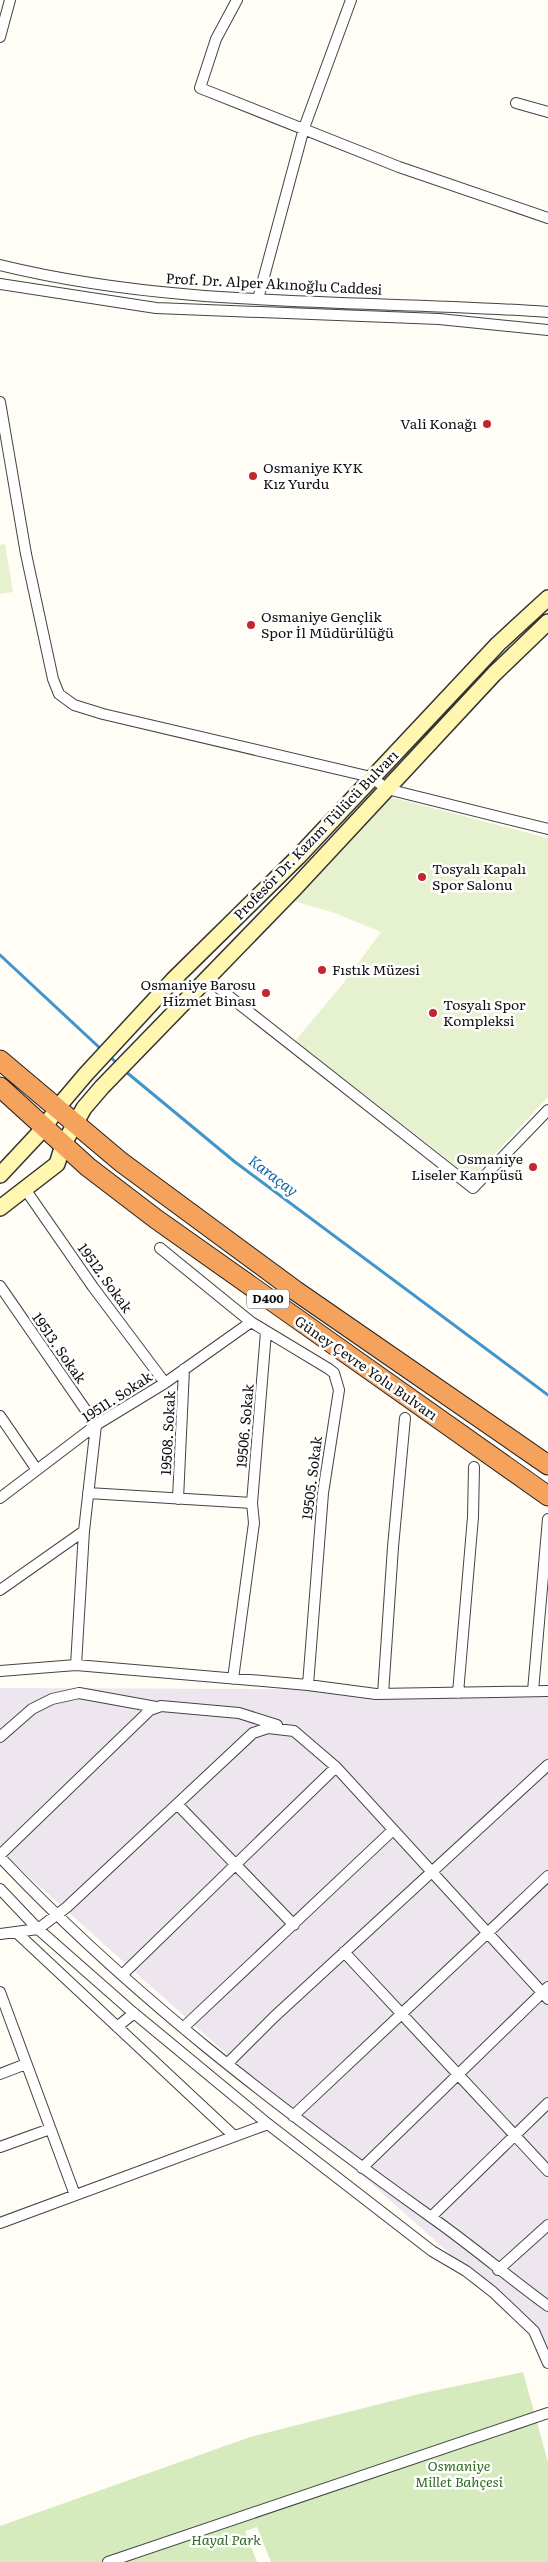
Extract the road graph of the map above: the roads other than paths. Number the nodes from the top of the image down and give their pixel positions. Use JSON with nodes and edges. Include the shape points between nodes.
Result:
{"nodes":[{"id":1,"x":10,"y":0,"type":"edge"},
{"id":2,"x":237,"y":0,"type":"edge"},
{"id":3,"x":351,"y":0,"type":"edge"},
{"id":4,"x":0,"y":37,"type":"edge"},
{"id":5,"x":516,"y":103,"type":"dead end"},
{"id":6,"x":548,"y":112,"type":"edge"},
{"id":7,"x":304,"y":128,"type":"junction"},
{"id":8,"x":548,"y":218,"type":"edge"},
{"id":9,"x":0,"y":265,"type":"edge"},
{"id":10,"x":2,"y":287,"type":"edge"},
{"id":11,"x":258,"y":299,"type":"junction"},
{"id":12,"x":548,"y":312,"type":"edge"},
{"id":13,"x":548,"y":330,"type":"edge"},
{"id":14,"x":0,"y":402,"type":"edge"},
{"id":15,"x":548,"y":598,"type":"edge"},
{"id":16,"x":548,"y":622,"type":"edge"},
{"id":17,"x":371,"y":777,"type":"junction"},
{"id":18,"x":387,"y":789,"type":"junction"},
{"id":19,"x":548,"y":829,"type":"edge"},
{"id":20,"x":206,"y":978,"type":"junction"},
{"id":21,"x":0,"y":1060,"type":"edge"},
{"id":22,"x":0,"y":1087,"type":"edge"},
{"id":23,"x":58,"y":1107,"type":"junction"},
{"id":24,"x":548,"y":1110,"type":"edge"},
{"id":25,"x":75,"y":1124,"type":"junction"},
{"id":26,"x":44,"y":1128,"type":"junction"},
{"id":27,"x":64,"y":1145,"type":"junction"},
{"id":28,"x":0,"y":1175,"type":"edge"},
{"id":29,"x":25,"y":1189,"type":"junction"},
{"id":30,"x":0,"y":1208,"type":"edge"},
{"id":31,"x":160,"y":1248,"type":"dead end"},
{"id":32,"x":0,"y":1286,"type":"edge"},
{"id":33,"x":251,"y":1322,"type":"junction"},
{"id":34,"x":266,"y":1332,"type":"junction"},
{"id":35,"x":184,"y":1369,"type":"junction"},
{"id":36,"x":165,"y":1383,"type":"junction"},
{"id":37,"x":0,"y":1416,"type":"edge"},
{"id":38,"x":406,"y":1418,"type":"dead end"},
{"id":39,"x":96,"y":1425,"type":"junction"},
{"id":40,"x":548,"y":1465,"type":"edge"},
{"id":41,"x":474,"y":1467,"type":"dead end"},
{"id":42,"x":37,"y":1470,"type":"junction"},
{"id":43,"x":88,"y":1493,"type":"junction"},
{"id":44,"x":548,"y":1496,"type":"edge"},
{"id":45,"x":0,"y":1498,"type":"edge"},
{"id":46,"x":178,"y":1499,"type":"junction"},
{"id":47,"x":252,"y":1503,"type":"junction"},
{"id":48,"x":548,"y":1519,"type":"edge"},
{"id":49,"x":84,"y":1531,"type":"junction"},
{"id":50,"x":0,"y":1590,"type":"edge"},
{"id":51,"x":76,"y":1666,"type":"junction"},
{"id":52,"x":0,"y":1671,"type":"edge"},
{"id":53,"x":234,"y":1679,"type":"junction"},
{"id":54,"x":308,"y":1685,"type":"junction"},
{"id":55,"x":533,"y":1691,"type":"junction"},
{"id":56,"x":548,"y":1691,"type":"edge"},
{"id":57,"x":458,"y":1693,"type":"junction"},
{"id":58,"x":384,"y":1694,"type":"junction"},
{"id":59,"x":157,"y":1707,"type":"junction"},
{"id":60,"x":294,"y":1731,"type":"junction"},
{"id":61,"x":0,"y":1738,"type":"edge"},
{"id":62,"x":548,"y":1765,"type":"edge"},
{"id":63,"x":336,"y":1768,"type":"junction"},
{"id":64,"x":177,"y":1804,"type":"junction"},
{"id":65,"x":393,"y":1830,"type":"junction"},
{"id":66,"x":0,"y":1856,"type":"edge"},
{"id":67,"x":236,"y":1864,"type":"junction"},
{"id":68,"x":432,"y":1872,"type":"junction"},
{"id":69,"x":548,"y":1876,"type":"edge"},
{"id":70,"x":0,"y":1888,"type":"edge"},
{"id":71,"x":55,"y":1916,"type":"junction"},
{"id":72,"x":294,"y":1925,"type":"junction"},
{"id":73,"x":38,"y":1929,"type":"junction"},
{"id":74,"x":16,"y":1932,"type":"junction"},
{"id":75,"x":0,"y":1934,"type":"edge"},
{"id":76,"x":488,"y":1934,"type":"junction"},
{"id":77,"x":344,"y":1952,"type":"junction"},
{"id":78,"x":122,"y":1975,"type":"junction"},
{"id":79,"x":546,"y":1993,"type":"edge"},
{"id":80,"x":1,"y":1999,"type":"edge"},
{"id":81,"x":402,"y":2012,"type":"junction"},
{"id":82,"x":134,"y":2013,"type":"junction"},
{"id":83,"x":117,"y":2027,"type":"junction"},
{"id":84,"x":184,"y":2027,"type":"junction"},
{"id":85,"x":26,"y":2064,"type":"junction"},
{"id":86,"x":228,"y":2064,"type":"junction"},
{"id":87,"x":0,"y":2074,"type":"edge"},
{"id":88,"x":459,"y":2074,"type":"junction"},
{"id":89,"x":548,"y":2103,"type":"edge"},
{"id":90,"x":293,"y":2116,"type":"junction"},
{"id":91,"x":268,"y":2124,"type":"junction"},
{"id":92,"x":50,"y":2129,"type":"junction"},
{"id":93,"x":515,"y":2135,"type":"junction"},
{"id":94,"x":234,"y":2136,"type":"junction"},
{"id":95,"x":0,"y":2147,"type":"edge"},
{"id":96,"x":362,"y":2168,"type":"junction"},
{"id":97,"x":548,"y":2170,"type":"edge"},
{"id":98,"x":75,"y":2195,"type":"junction"},
{"id":99,"x":431,"y":2217,"type":"junction"},
{"id":100,"x":0,"y":2223,"type":"edge"},
{"id":101,"x":548,"y":2225,"type":"edge"},
{"id":102,"x":498,"y":2270,"type":"junction"},
{"id":103,"x":548,"y":2306,"type":"edge"},
{"id":104,"x":548,"y":2363,"type":"edge"},
{"id":105,"x":548,"y":2414,"type":"edge"},
{"id":106,"x":108,"y":2562,"type":"edge"}],
"edges":[{"from":1,"to":4,"type":"street"},
{"from":2,"to":7,"type":"street","via":[[216,39],[200,88]]},
{"from":3,"to":7,"type":"street"},
{"from":5,"to":6,"type":"street"},
{"from":7,"to":8,"type":"street"},
{"from":7,"to":11,"type":"street"},
{"from":9,"to":11,"type":"street","name":"Prof. Dr. Alper Akınoğlu Caddesi","via":[[135,290]]},
{"from":10,"to":13,"type":"street","name":"Prof. Dr. Alper Akınoğlu Caddesi","via":[[156,308],[439,320]]},
{"from":11,"to":12,"type":"street","name":"Prof. Dr. Alper Akınoğlu Caddesi"},
{"from":14,"to":17,"type":"street","via":[[26,554],[48,661],[59,694],[74,705],[103,714]]},
{"from":15,"to":17,"type":"street","name":"Profesör Dr. Kazım Tülücü Bulvarı","via":[[498,644]]},
{"from":16,"to":18,"type":"street","name":"Profesör Dr. Kazım Tülücü Bulvarı","via":[[494,674]]},
{"from":17,"to":18,"type":"street"},
{"from":17,"to":23,"type":"street","name":"Profesör Dr. Kazım Tülücü Bulvarı","via":[[298,857],[173,980]]},
{"from":18,"to":19,"type":"street"},
{"from":18,"to":20,"type":"street","name":"Profesör Dr. Kazım Tülücü Bulvarı"},
{"from":20,"to":24,"type":"street","via":[[473,1188]]},
{"from":20,"to":25,"type":"street","name":"Profesör Dr. Kazım Tülücü Bulvarı","via":[[102,1087]]},
{"from":21,"to":23,"type":"highway","name":"Güney Çevre Yolu Bulvarı","number":"D400"},
{"from":22,"to":26,"type":"highway","name":"Güney Çevre Yolu Bulvarı","number":"D400"},
{"from":23,"to":25,"type":"highway","name":"Güney Çevre Yolu Bulvarı","number":"D400"},
{"from":23,"to":26,"type":"street","name":"Profesör Dr. Kazım Tülücü Bulvarı"},
{"from":25,"to":27,"type":"street","name":"Profesör Dr. Kazım Tülücü Bulvarı"},
{"from":25,"to":40,"type":"highway","name":"Güney Çevre Yolu Bulvarı","number":"D400","via":[[121,1162],[296,1291]]},
{"from":26,"to":27,"type":"highway","name":"Güney Çevre Yolu Bulvarı","number":"D400"},
{"from":26,"to":28,"type":"street","name":"Profesör Dr. Kazım Tülücü Bulvarı"},
{"from":27,"to":29,"type":"street","name":"Profesör Dr. Kazım Tülücü Bulvarı","via":[[57,1164]]},
{"from":27,"to":44,"type":"highway","name":"Güney Çevre Yolu Bulvarı","number":"D400","via":[[156,1219]]},
{"from":29,"to":30,"type":"street","name":"Profesör Dr. Kazım Tülücü Bulvarı"},
{"from":29,"to":36,"type":"street","name":"19512. Sokak"},
{"from":31,"to":33,"type":"street","name":"19505. Sokak"},
{"from":32,"to":39,"type":"street","name":"19513. Sokak"},
{"from":33,"to":34,"type":"street","name":"19505. Sokak"},
{"from":33,"to":35,"type":"street","name":"19511. Sokak"},
{"from":34,"to":47,"type":"street","name":"19506. Sokak"},
{"from":34,"to":54,"type":"street","name":"19505. Sokak","via":[[329,1369],[334,1373],[339,1390],[323,1493]]},
{"from":35,"to":36,"type":"street","name":"19511. Sokak"},
{"from":35,"to":46,"type":"street","name":"19508. Sokak"},
{"from":36,"to":39,"type":"street","name":"19511. Sokak"},
{"from":37,"to":42,"type":"street"},
{"from":38,"to":58,"type":"street","via":[[393,1547]]},
{"from":39,"to":42,"type":"street","name":"19511. Sokak"},
{"from":39,"to":43,"type":"street"},
{"from":41,"to":57,"type":"street","via":[[473,1517]]},
{"from":42,"to":45,"type":"street","name":"19511. Sokak"},
{"from":43,"to":46,"type":"street"},
{"from":43,"to":49,"type":"street"},
{"from":46,"to":47,"type":"street"},
{"from":47,"to":53,"type":"street","name":"19506. Sokak","via":[[254,1523]]},
{"from":48,"to":55,"type":"street"},
{"from":49,"to":50,"type":"street"},
{"from":49,"to":51,"type":"street"},
{"from":51,"to":52,"type":"street"},
{"from":51,"to":53,"type":"street"},
{"from":53,"to":54,"type":"street"},
{"from":54,"to":58,"type":"street"},
{"from":55,"to":56,"type":"street"},
{"from":55,"to":57,"type":"street"},
{"from":57,"to":58,"type":"street"},
{"from":59,"to":60,"type":"street","via":[[194,1707],[239,1713]]},
{"from":59,"to":61,"type":"street","via":[[79,1693],[52,1699],[32,1709]]},
{"from":59,"to":66,"type":"street","via":[[150,1710]]},
{"from":60,"to":63,"type":"street"},
{"from":60,"to":64,"type":"street","via":[[268,1728],[253,1733]]},
{"from":62,"to":68,"type":"street"},
{"from":63,"to":65,"type":"street"},
{"from":63,"to":67,"type":"street"},
{"from":64,"to":67,"type":"street"},
{"from":64,"to":71,"type":"street"},
{"from":65,"to":68,"type":"street"},
{"from":65,"to":72,"type":"street"},
{"from":66,"to":71,"type":"street"},
{"from":67,"to":72,"type":"street"},
{"from":67,"to":78,"type":"street"},
{"from":68,"to":76,"type":"street"},
{"from":68,"to":77,"type":"street"},
{"from":69,"to":76,"type":"street"},
{"from":70,"to":73,"type":"street"},
{"from":71,"to":73,"type":"street"},
{"from":71,"to":78,"type":"street"},
{"from":72,"to":84,"type":"street"},
{"from":73,"to":74,"type":"street"},
{"from":73,"to":82,"type":"street"},
{"from":74,"to":75,"type":"street"},
{"from":74,"to":83,"type":"street"},
{"from":76,"to":79,"type":"street"},
{"from":76,"to":81,"type":"street"},
{"from":77,"to":81,"type":"street"},
{"from":77,"to":86,"type":"street"},
{"from":78,"to":84,"type":"street"},
{"from":79,"to":88,"type":"street"},
{"from":80,"to":85,"type":"street"},
{"from":81,"to":88,"type":"street"},
{"from":81,"to":90,"type":"street"},
{"from":82,"to":83,"type":"street"},
{"from":82,"to":91,"type":"street"},
{"from":83,"to":94,"type":"street"},
{"from":84,"to":86,"type":"street"},
{"from":85,"to":87,"type":"street"},
{"from":85,"to":92,"type":"street"},
{"from":86,"to":90,"type":"street"},
{"from":88,"to":93,"type":"street"},
{"from":88,"to":96,"type":"street"},
{"from":89,"to":93,"type":"street"},
{"from":90,"to":96,"type":"street"},
{"from":91,"to":94,"type":"street"},
{"from":91,"to":104,"type":"street","via":[[432,2251],[493,2292],[534,2330]]},
{"from":92,"to":95,"type":"street"},
{"from":92,"to":98,"type":"street"},
{"from":93,"to":97,"type":"street"},
{"from":93,"to":99,"type":"street"},
{"from":94,"to":98,"type":"street"},
{"from":96,"to":99,"type":"street"},
{"from":98,"to":100,"type":"street"},
{"from":99,"to":102,"type":"street"},
{"from":101,"to":102,"type":"street"},
{"from":102,"to":103,"type":"street"},
{"from":105,"to":106,"type":"street"}]}
